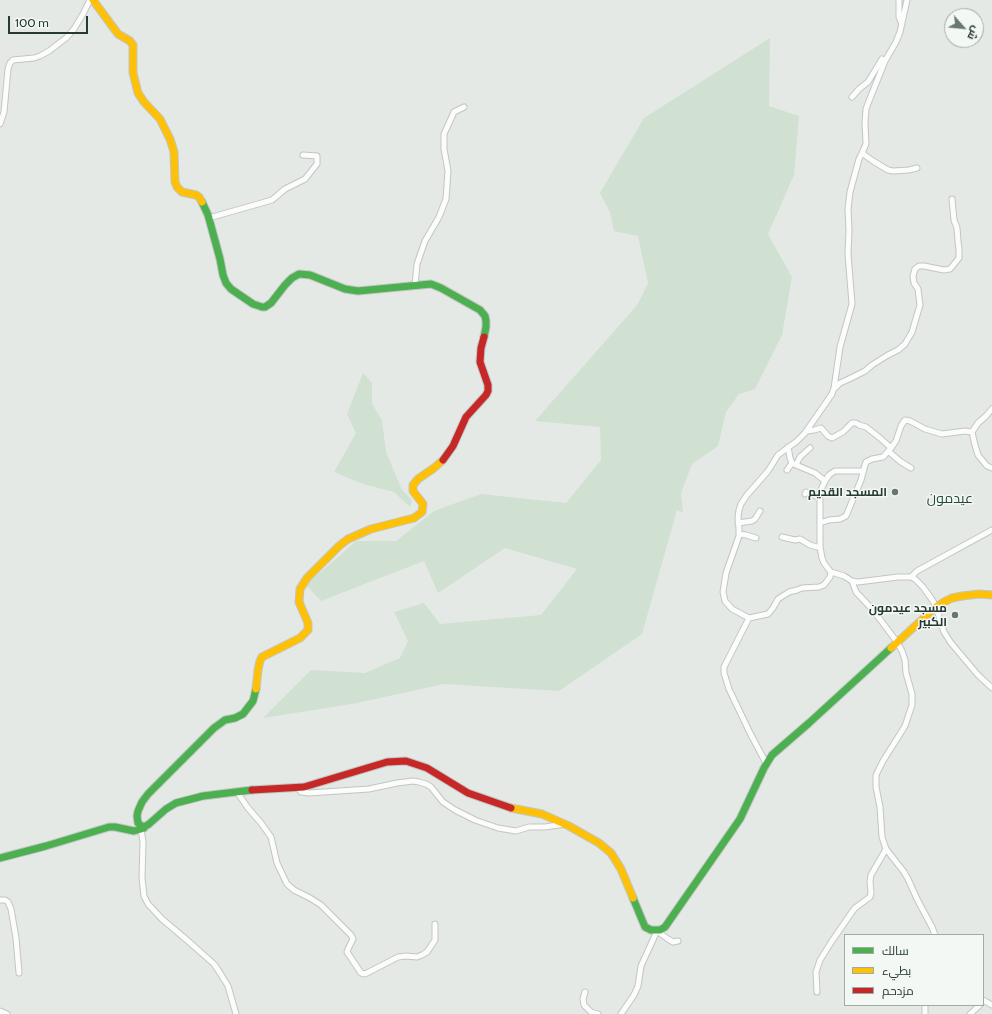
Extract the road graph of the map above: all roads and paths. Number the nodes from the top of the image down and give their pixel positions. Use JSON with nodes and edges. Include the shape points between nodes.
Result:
{"nodes":[{"id":1,"x":90,"y":0,"type":"edge"},
{"id":2,"x":93,"y":0,"type":"edge"},
{"id":3,"x":900,"y":0,"type":"edge"},
{"id":4,"x":907,"y":0,"type":"edge"},
{"id":5,"x":902,"y":24,"type":"junction"},
{"id":6,"x":885,"y":61,"type":"junction"},
{"id":7,"x":852,"y":97,"type":"dead end"},
{"id":8,"x":464,"y":107,"type":"dead end"},
{"id":9,"x":0,"y":124,"type":"edge"},
{"id":10,"x":862,"y":153,"type":"junction"},
{"id":11,"x":303,"y":156,"type":"dead end"},
{"id":12,"x":917,"y":168,"type":"dead end"},
{"id":13,"x":952,"y":199,"type":"dead end"},
{"id":14,"x":209,"y":218,"type":"junction"},
{"id":15,"x":415,"y":286,"type":"junction"},
{"id":16,"x":834,"y":388,"type":"junction"},
{"id":17,"x":992,"y":409,"type":"edge"},
{"id":18,"x":807,"y":431,"type":"junction"},
{"id":19,"x":972,"y":432,"type":"junction"},
{"id":20,"x":788,"y":447,"type":"junction"},
{"id":21,"x":810,"y":448,"type":"dead end"},
{"id":22,"x":890,"y":450,"type":"junction"},
{"id":23,"x":794,"y":464,"type":"junction"},
{"id":24,"x":911,"y":468,"type":"dead end"},
{"id":25,"x":992,"y":468,"type":"edge"},
{"id":26,"x":787,"y":470,"type":"dead end"},
{"id":27,"x":863,"y":471,"type":"junction"},
{"id":28,"x":825,"y":482,"type":"junction"},
{"id":29,"x":805,"y":494,"type":"dead end"},
{"id":30,"x":819,"y":494,"type":"junction"},
{"id":31,"x":760,"y":511,"type":"dead end"},
{"id":32,"x":738,"y":523,"type":"junction"},
{"id":33,"x":820,"y":523,"type":"junction"},
{"id":34,"x":992,"y":530,"type":"edge"},
{"id":35,"x":739,"y":534,"type":"junction"},
{"id":36,"x":782,"y":537,"type":"dead end"},
{"id":37,"x":756,"y":538,"type":"dead end"},
{"id":38,"x":820,"y":547,"type":"junction"},
{"id":39,"x":831,"y":572,"type":"junction"},
{"id":40,"x":911,"y":577,"type":"junction"},
{"id":41,"x":852,"y":581,"type":"junction"},
{"id":42,"x":992,"y":595,"type":"edge"},
{"id":43,"x":936,"y":607,"type":"junction"},
{"id":44,"x":750,"y":618,"type":"junction"},
{"id":45,"x":897,"y":642,"type":"junction"},
{"id":46,"x":992,"y":688,"type":"edge"},
{"id":47,"x":766,"y":763,"type":"junction"},
{"id":48,"x":297,"y":787,"type":"junction"},
{"id":49,"x":237,"y":792,"type":"junction"},
{"id":50,"x":565,"y":824,"type":"junction"},
{"id":51,"x":142,"y":829,"type":"junction"},
{"id":52,"x":886,"y":849,"type":"junction"},
{"id":53,"x":0,"y":858,"type":"edge"},
{"id":54,"x":0,"y":900,"type":"edge"},
{"id":55,"x":435,"y":924,"type":"dead end"},
{"id":56,"x":657,"y":931,"type":"junction"},
{"id":57,"x":935,"y":934,"type":"edge"},
{"id":58,"x":678,"y":941,"type":"dead end"},
{"id":59,"x":19,"y":973,"type":"dead end"},
{"id":60,"x":585,"y":992,"type":"dead end"},
{"id":61,"x":817,"y":992,"type":"dead end"},
{"id":62,"x":979,"y":1006,"type":"edge"},
{"id":63,"x":0,"y":1011,"type":"edge"},
{"id":64,"x":6,"y":1014,"type":"edge"},
{"id":65,"x":236,"y":1014,"type":"edge"},
{"id":66,"x":598,"y":1014,"type":"edge"},
{"id":67,"x":621,"y":1014,"type":"edge"},
{"id":68,"x":970,"y":1014,"type":"edge"}],
"edges":[{"from":1,"to":9,"type":"street","via":[[66,38],[40,56],[13,60],[10,63],[4,112]]},
{"from":2,"to":14,"type":"street","via":[[118,34],[133,45],[133,73],[136,85],[141,98],[160,119],[170,139],[174,152],[177,187],[182,192],[199,197]]},
{"from":3,"to":5,"type":"street","via":[[899,16]]},
{"from":4,"to":5,"type":"street"},
{"from":5,"to":6,"type":"street","via":[[896,42]]},
{"from":6,"to":7,"type":"street","via":[[882,59],[868,82]]},
{"from":6,"to":10,"type":"street","via":[[868,101],[864,131],[866,144]]},
{"from":8,"to":15,"type":"street","via":[[454,112],[444,134],[448,171],[446,199],[417,264]]},
{"from":10,"to":12,"type":"street","via":[[892,172]]},
{"from":10,"to":16,"type":"street","via":[[848,202],[848,262],[852,304],[840,347]]},
{"from":11,"to":14,"type":"street","via":[[317,156],[317,164],[305,179],[285,189],[272,200]]},
{"from":13,"to":16,"type":"street","via":[[959,258],[950,269],[920,266],[915,269],[914,283],[918,289],[920,305],[912,332],[905,344]]},
{"from":14,"to":15,"type":"street","via":[[226,283],[242,297],[259,306],[265,307],[271,303],[285,285],[299,274],[310,275],[352,290]]},
{"from":15,"to":51,"type":"street","via":[[435,285],[474,306],[485,316],[486,327],[480,362],[488,385],[486,395],[466,417],[444,459],[414,485],[413,491],[422,504],[422,512],[414,518],[348,538],[304,581],[299,597],[308,630],[300,638],[262,657],[253,701],[243,714],[225,720],[214,728],[158,782],[139,807],[137,816]]},
{"from":16,"to":18,"type":"street"},
{"from":17,"to":19,"type":"street"},
{"from":18,"to":20,"type":"street"},
{"from":18,"to":22,"type":"street","via":[[821,428],[832,438],[844,432],[852,423],[856,423],[880,438]]},
{"from":19,"to":22,"type":"street","via":[[942,434],[905,420]]},
{"from":19,"to":25,"type":"street","via":[[978,455]]},
{"from":20,"to":23,"type":"street"},
{"from":20,"to":32,"type":"street","via":[[778,455],[744,500],[739,510]]},
{"from":21,"to":23,"type":"street"},
{"from":22,"to":24,"type":"street"},
{"from":22,"to":27,"type":"street","via":[[883,457],[868,460]]},
{"from":23,"to":26,"type":"street"},
{"from":23,"to":28,"type":"street","via":[[815,473]]},
{"from":27,"to":28,"type":"street","via":[[835,471]]},
{"from":27,"to":33,"type":"street","via":[[846,516]]},
{"from":28,"to":30,"type":"street"},
{"from":29,"to":30,"type":"street"},
{"from":30,"to":33,"type":"street"},
{"from":31,"to":32,"type":"street","via":[[752,521]]},
{"from":32,"to":35,"type":"street"},
{"from":33,"to":38,"type":"street"},
{"from":34,"to":40,"type":"street","via":[[917,571]]},
{"from":35,"to":37,"type":"street"},
{"from":35,"to":44,"type":"street","via":[[726,573],[723,592],[725,601],[732,609]]},
{"from":36,"to":38,"type":"street","via":[[800,539]]},
{"from":38,"to":39,"type":"street","via":[[824,563]]},
{"from":39,"to":41,"type":"street"},
{"from":39,"to":44,"type":"street","via":[[824,585],[789,592],[778,599],[768,614]]},
{"from":40,"to":41,"type":"street"},
{"from":40,"to":43,"type":"street","via":[[923,587]]},
{"from":41,"to":45,"type":"street","via":[[856,592]]},
{"from":42,"to":43,"type":"street","via":[[952,598]]},
{"from":43,"to":45,"type":"street"},
{"from":43,"to":46,"type":"street","via":[[944,632],[951,643]]},
{"from":44,"to":47,"type":"street","via":[[724,667],[724,673],[729,689]]},
{"from":45,"to":47,"type":"street"},
{"from":45,"to":52,"type":"street","via":[[905,660],[912,704],[905,726],[876,775],[881,830]]},
{"from":47,"to":56,"type":"street","via":[[740,819],[670,921]]},
{"from":48,"to":49,"type":"street"},
{"from":48,"to":50,"type":"street","via":[[387,762],[406,761],[427,768],[468,793],[542,814]]},
{"from":48,"to":50,"type":"street","via":[[301,792],[309,793],[419,782],[431,787],[443,802],[455,810],[494,827],[516,831],[529,827]]},
{"from":49,"to":51,"type":"street","via":[[203,796],[176,803],[166,808]]},
{"from":49,"to":55,"type":"street","via":[[271,837],[277,863],[287,884],[321,905],[352,936],[347,952],[361,973],[365,974],[398,957],[419,956],[425,953],[435,940]]},
{"from":50,"to":56,"type":"street","via":[[599,843],[611,853],[621,869],[643,924],[648,929]]},
{"from":51,"to":53,"type":"street","via":[[134,831],[109,827]]},
{"from":51,"to":65,"type":"street","via":[[142,884],[148,904],[220,973],[228,986]]},
{"from":52,"to":57,"type":"street","via":[[904,872]]},
{"from":52,"to":61,"type":"street","via":[[871,875],[870,897],[853,910],[820,960],[816,972]]},
{"from":54,"to":59,"type":"street","via":[[8,902],[11,909]]},
{"from":56,"to":58,"type":"street","via":[[673,942]]},
{"from":56,"to":67,"type":"street","via":[[641,966],[638,986]]},
{"from":60,"to":66,"type":"street","via":[[584,1005],[591,1012]]},
{"from":62,"to":68,"type":"street"},
{"from":63,"to":64,"type":"street"}]}
